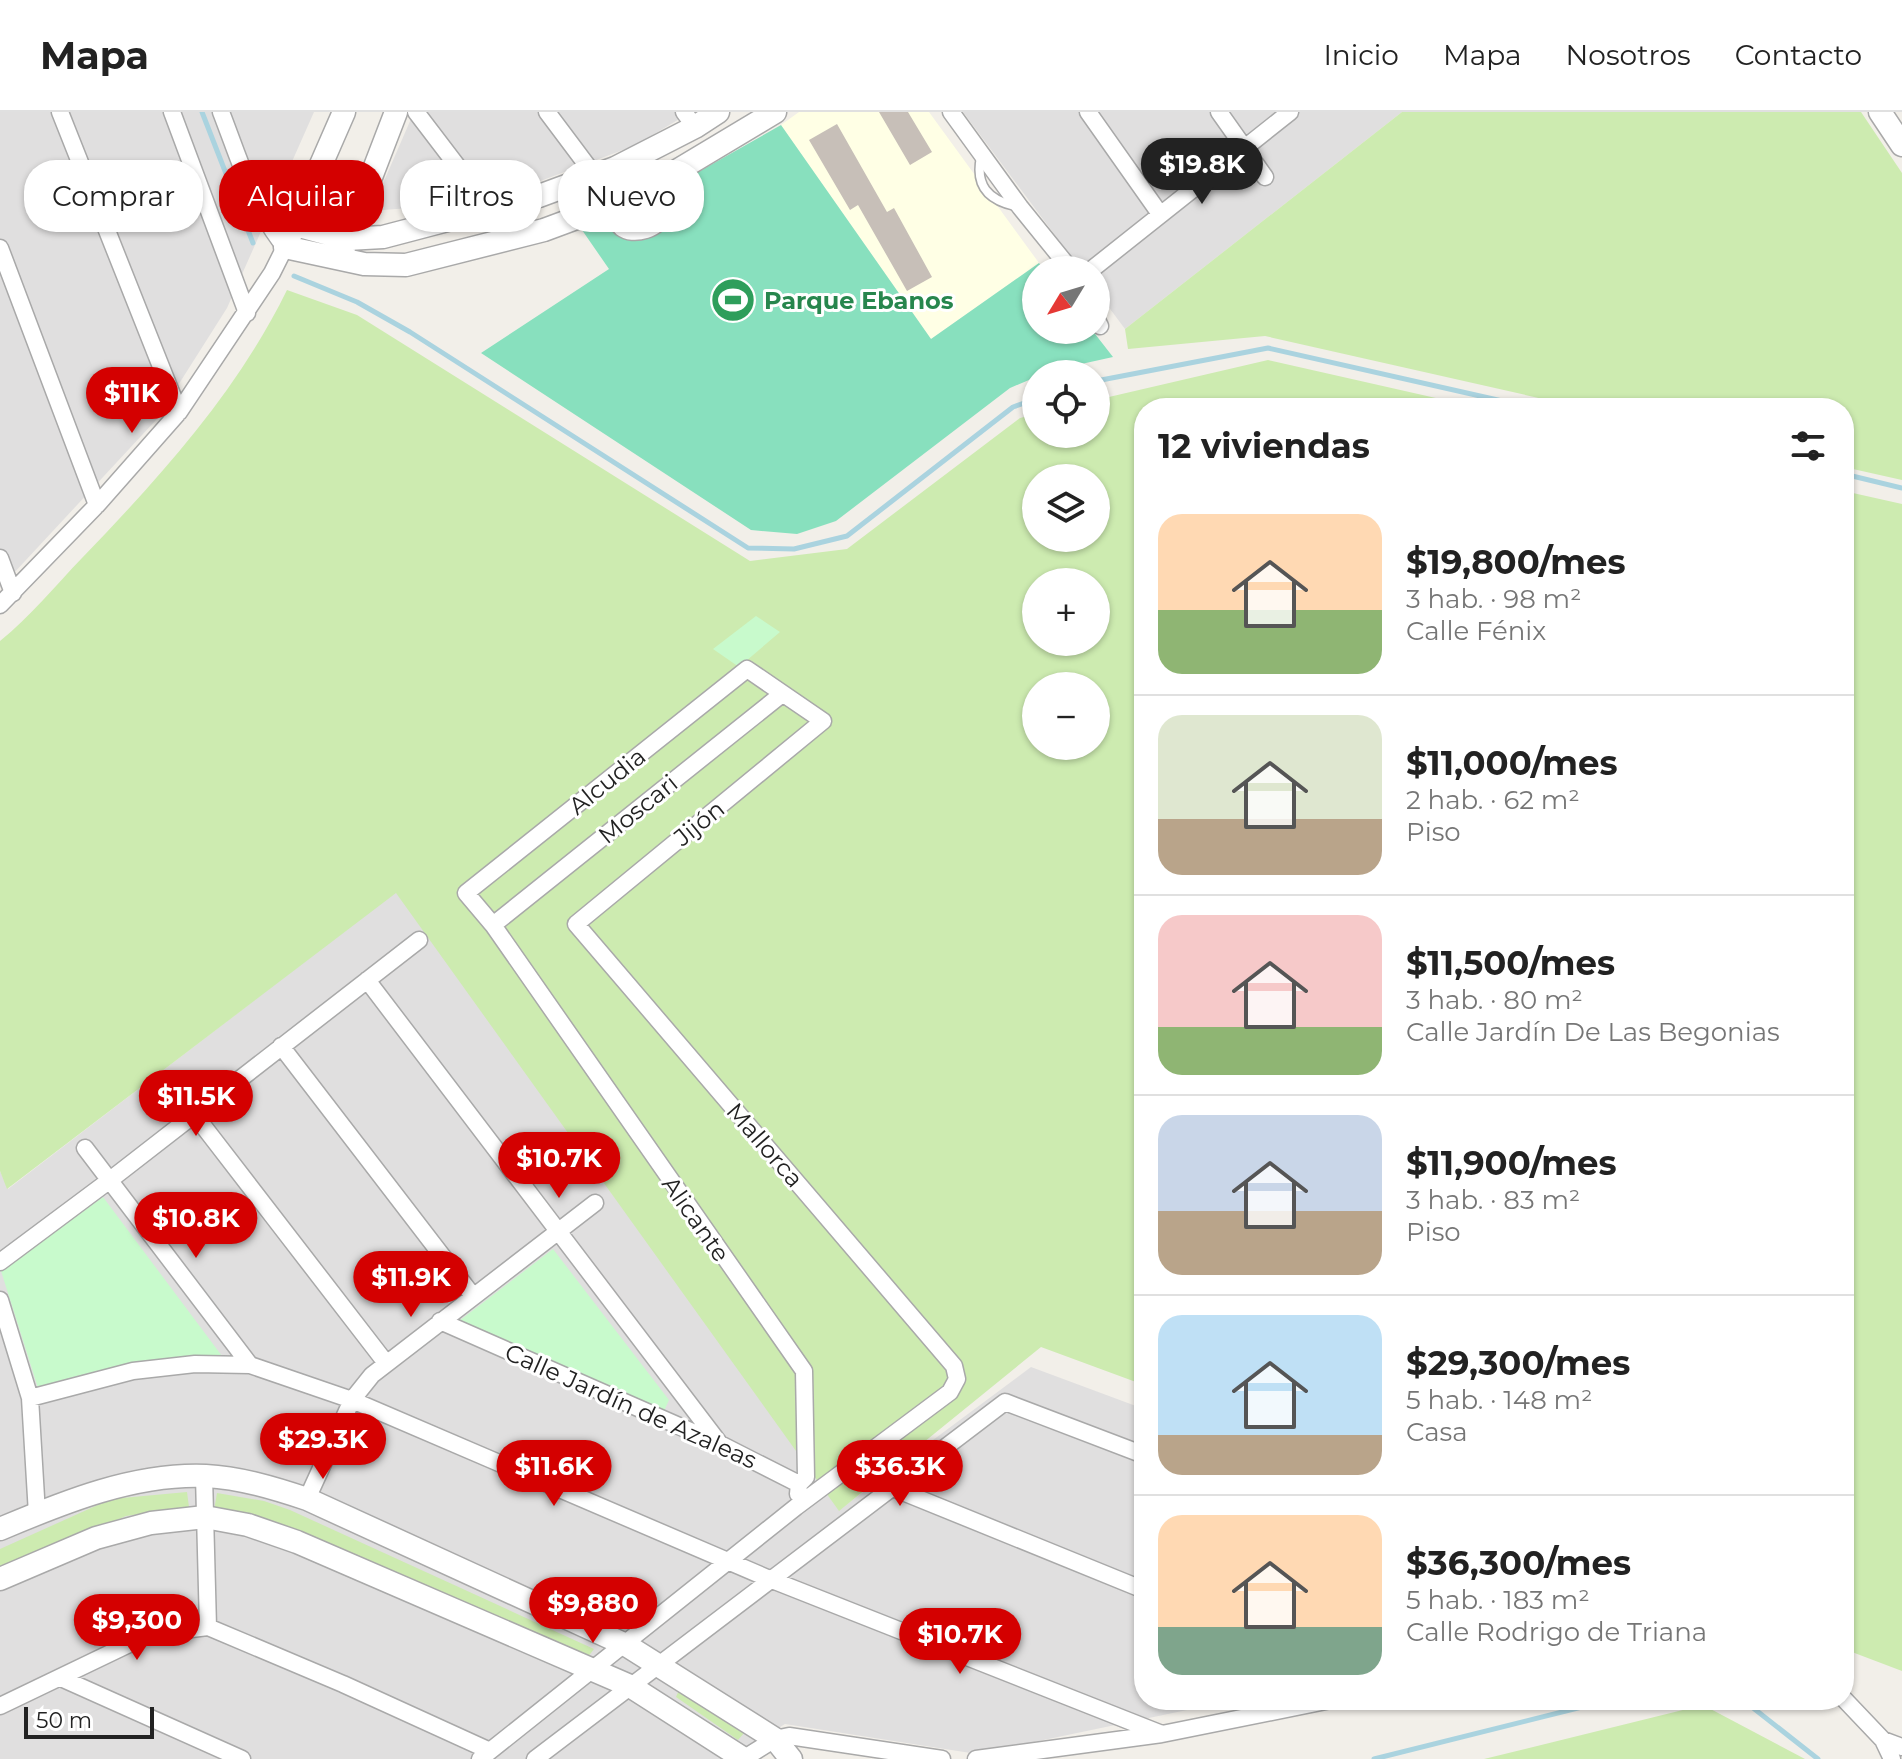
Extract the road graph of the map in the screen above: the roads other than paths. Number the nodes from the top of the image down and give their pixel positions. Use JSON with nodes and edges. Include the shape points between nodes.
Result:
{"nodes":[{"id":1,"x":60,"y":112,"type":"edge"},
{"id":2,"x":172,"y":112,"type":"edge"},
{"id":3,"x":221,"y":112,"type":"edge"},
{"id":4,"x":396,"y":112,"type":"edge"},
{"id":5,"x":416,"y":112,"type":"edge"},
{"id":6,"x":547,"y":112,"type":"edge"},
{"id":7,"x":718,"y":112,"type":"edge"},
{"id":8,"x":775,"y":112,"type":"edge"},
{"id":9,"x":951,"y":112,"type":"edge"},
{"id":10,"x":1088,"y":112,"type":"edge"},
{"id":11,"x":1219,"y":112,"type":"edge"},
{"id":12,"x":1290,"y":112,"type":"edge"},
{"id":13,"x":1880,"y":112,"type":"edge"},
{"id":14,"x":341,"y":114,"type":"edge"},
{"id":15,"x":689,"y":120,"type":"edge"},
{"id":16,"x":1902,"y":145,"type":"edge"},
{"id":17,"x":1244,"y":147,"type":"junction"},
{"id":18,"x":241,"y":160,"type":"edge"},
{"id":19,"x":322,"y":160,"type":"edge"},
{"id":20,"x":453,"y":160,"type":"edge"},
{"id":21,"x":583,"y":160,"type":"edge"},
{"id":22,"x":622,"y":160,"type":"edge"},
{"id":23,"x":695,"y":160,"type":"edge"},
{"id":24,"x":1265,"y":177,"type":"dead end"},
{"id":25,"x":1160,"y":214,"type":"junction"},
{"id":26,"x":558,"y":225,"type":"edge"},
{"id":27,"x":273,"y":232,"type":"edge"},
{"id":28,"x":292,"y":232,"type":"edge"},
{"id":29,"x":309,"y":232,"type":"edge"},
{"id":30,"x":402,"y":232,"type":"edge"},
{"id":31,"x":620,"y":232,"type":"edge"},
{"id":32,"x":650,"y":232,"type":"edge"},
{"id":33,"x":285,"y":247,"type":"junction"},
{"id":34,"x":0,"y":248,"type":"edge"},
{"id":35,"x":344,"y":249,"type":"junction"},
{"id":36,"x":1060,"y":256,"type":"edge"},
{"id":37,"x":1108,"y":256,"type":"edge"},
{"id":38,"x":247,"y":313,"type":"junction"},
{"id":39,"x":179,"y":412,"type":"junction"},
{"id":40,"x":97,"y":505,"type":"junction"},
{"id":41,"x":0,"y":558,"type":"edge"},
{"id":42,"x":13,"y":593,"type":"junction"},
{"id":43,"x":0,"y":605,"type":"edge"},
{"id":44,"x":782,"y":694,"type":"junction"},
{"id":45,"x":466,"y":893,"type":"joint"},
{"id":46,"x":576,"y":924,"type":"joint"},
{"id":47,"x":493,"y":925,"type":"junction"},
{"id":48,"x":419,"y":940,"type":"dead end"},
{"id":49,"x":367,"y":980,"type":"junction"},
{"id":50,"x":281,"y":1046,"type":"junction"},
{"id":51,"x":194,"y":1114,"type":"junction"},
{"id":52,"x":85,"y":1148,"type":"dead end"},
{"id":53,"x":110,"y":1180,"type":"junction"},
{"id":54,"x":595,"y":1203,"type":"dead end"},
{"id":55,"x":558,"y":1231,"type":"junction"},
{"id":56,"x":0,"y":1262,"type":"edge"},
{"id":57,"x":473,"y":1296,"type":"junction"},
{"id":58,"x":0,"y":1300,"type":"edge"},
{"id":59,"x":440,"y":1321,"type":"junction"},
{"id":60,"x":386,"y":1363,"type":"junction"},
{"id":61,"x":250,"y":1365,"type":"junction"},
{"id":62,"x":30,"y":1398,"type":"junction"},
{"id":63,"x":352,"y":1400,"type":"junction"},
{"id":64,"x":720,"y":1444,"type":"junction"},
{"id":65,"x":1134,"y":1451,"type":"edge"},
{"id":66,"x":204,"y":1476,"type":"junction"},
{"id":67,"x":799,"y":1484,"type":"junction"},
{"id":68,"x":893,"y":1488,"type":"junction"},
{"id":69,"x":307,"y":1499,"type":"junction"},
{"id":70,"x":796,"y":1507,"type":"junction"},
{"id":71,"x":37,"y":1514,"type":"junction"},
{"id":72,"x":205,"y":1517,"type":"junction"},
{"id":73,"x":0,"y":1529,"type":"edge"},
{"id":74,"x":730,"y":1561,"type":"junction"},
{"id":75,"x":0,"y":1579,"type":"edge"},
{"id":76,"x":772,"y":1580,"type":"junction"},
{"id":77,"x":1134,"y":1586,"type":"edge"},
{"id":78,"x":208,"y":1627,"type":"junction"},
{"id":79,"x":626,"y":1645,"type":"junction"},
{"id":80,"x":659,"y":1664,"type":"junction"},
{"id":81,"x":594,"y":1670,"type":"junction"},
{"id":82,"x":61,"y":1678,"type":"junction"},
{"id":83,"x":630,"y":1686,"type":"junction"},
{"id":84,"x":0,"y":1706,"type":"edge"},
{"id":85,"x":1281,"y":1710,"type":"edge"},
{"id":86,"x":1854,"y":1710,"type":"edge"},
{"id":87,"x":1162,"y":1734,"type":"junction"},
{"id":88,"x":775,"y":1739,"type":"junction"},
{"id":89,"x":1883,"y":1740,"type":"junction"},
{"id":90,"x":1902,"y":1747,"type":"edge"},
{"id":91,"x":485,"y":1755,"type":"edge"},
{"id":92,"x":242,"y":1759,"type":"edge"},
{"id":93,"x":535,"y":1759,"type":"edge"},
{"id":94,"x":744,"y":1759,"type":"edge"},
{"id":95,"x":791,"y":1759,"type":"edge"},
{"id":96,"x":942,"y":1759,"type":"edge"},
{"id":97,"x":976,"y":1759,"type":"edge"},
{"id":98,"x":1892,"y":1759,"type":"edge"}],
"edges":[{"from":1,"to":39,"type":"street"},
{"from":2,"to":38,"type":"street"},
{"from":3,"to":18,"type":"street"},
{"from":4,"to":35,"type":"street"},
{"from":5,"to":20,"type":"street"},
{"from":6,"to":21,"type":"street"},
{"from":7,"to":15,"type":"street"},
{"from":8,"to":23,"type":"street"},
{"from":9,"to":36,"type":"street"},
{"from":10,"to":25,"type":"street"},
{"from":11,"to":17,"type":"street"},
{"from":12,"to":17,"type":"street"},
{"from":13,"to":16,"type":"street"},
{"from":14,"to":19,"type":"street"},
{"from":15,"to":22,"type":"street"},
{"from":17,"to":24,"type":"street"},
{"from":17,"to":25,"type":"street"},
{"from":25,"to":37,"type":"street"},
{"from":26,"to":35,"type":"street","via":[[406,265],[364,264]]},
{"from":27,"to":33,"type":"street"},
{"from":28,"to":33,"type":"street"},
{"from":29,"to":35,"type":"street"},
{"from":30,"to":35,"type":"street"},
{"from":31,"to":32,"type":"lane"},
{"from":33,"to":35,"type":"street"},
{"from":33,"to":38,"type":"street"},
{"from":34,"to":40,"type":"street"},
{"from":38,"to":39,"type":"street"},
{"from":39,"to":40,"type":"street"},
{"from":40,"to":42,"type":"street"},
{"from":41,"to":42,"type":"street"},
{"from":42,"to":43,"type":"street"},
{"from":44,"to":45,"type":"street","name":"Alcudia","via":[[747,669]]},
{"from":44,"to":46,"type":"street","name":"Jijón","via":[[823,721]]},
{"from":44,"to":47,"type":"street","name":"Moscari"},
{"from":45,"to":47,"type":"street","name":"Alicante"},
{"from":46,"to":70,"type":"street","name":"Mallorca","via":[[954,1366],[957,1379],[950,1392]]},
{"from":47,"to":67,"type":"street","name":"Alicante","via":[[804,1371],[806,1477]]},
{"from":48,"to":49,"type":"street"},
{"from":49,"to":50,"type":"street"},
{"from":49,"to":55,"type":"street"},
{"from":50,"to":51,"type":"street"},
{"from":50,"to":57,"type":"street"},
{"from":51,"to":53,"type":"street"},
{"from":51,"to":60,"type":"street"},
{"from":52,"to":53,"type":"street"},
{"from":53,"to":56,"type":"street"},
{"from":53,"to":61,"type":"street"},
{"from":54,"to":55,"type":"street"},
{"from":55,"to":57,"type":"street"},
{"from":55,"to":64,"type":"street"},
{"from":57,"to":59,"type":"street"},
{"from":58,"to":62,"type":"street"},
{"from":59,"to":60,"type":"street"},
{"from":59,"to":64,"type":"street","name":"Calle Jardín de Azaleas"},
{"from":60,"to":63,"type":"street"},
{"from":61,"to":62,"type":"street","via":[[133,1371]]},
{"from":61,"to":63,"type":"street"},
{"from":62,"to":71,"type":"street"},
{"from":63,"to":69,"type":"street"},
{"from":63,"to":74,"type":"street"},
{"from":64,"to":67,"type":"street","name":"Calle Jardín de Azaleas"},
{"from":65,"to":68,"type":"street","via":[[1005,1402]]},
{"from":66,"to":69,"type":"street"},
{"from":66,"to":71,"type":"street","via":[[125,1485]]},
{"from":66,"to":72,"type":"street"},
{"from":67,"to":70,"type":"street"},
{"from":68,"to":76,"type":"street"},
{"from":68,"to":77,"type":"street"},
{"from":69,"to":79,"type":"street"},
{"from":70,"to":74,"type":"street"},
{"from":71,"to":73,"type":"street"},
{"from":72,"to":75,"type":"street","via":[[107,1535]]},
{"from":72,"to":78,"type":"street"},
{"from":72,"to":81,"type":"street","via":[[274,1533]]},
{"from":74,"to":76,"type":"street"},
{"from":74,"to":79,"type":"street"},
{"from":76,"to":80,"type":"street"},
{"from":76,"to":87,"type":"street"},
{"from":78,"to":82,"type":"street","via":[[150,1634]]},
{"from":78,"to":91,"type":"street","via":[[343,1684]]},
{"from":79,"to":80,"type":"street"},
{"from":79,"to":81,"type":"street"},
{"from":80,"to":83,"type":"street"},
{"from":80,"to":88,"type":"street"},
{"from":81,"to":83,"type":"street"},
{"from":81,"to":91,"type":"street"},
{"from":82,"to":84,"type":"street"},
{"from":82,"to":92,"type":"street"},
{"from":83,"to":93,"type":"street"},
{"from":83,"to":94,"type":"street"},
{"from":85,"to":87,"type":"street"},
{"from":86,"to":89,"type":"street"},
{"from":87,"to":97,"type":"street"},
{"from":88,"to":94,"type":"street"},
{"from":88,"to":95,"type":"street"},
{"from":88,"to":96,"type":"street","via":[[802,1737]]},
{"from":89,"to":90,"type":"street"},
{"from":89,"to":98,"type":"street"}]}
